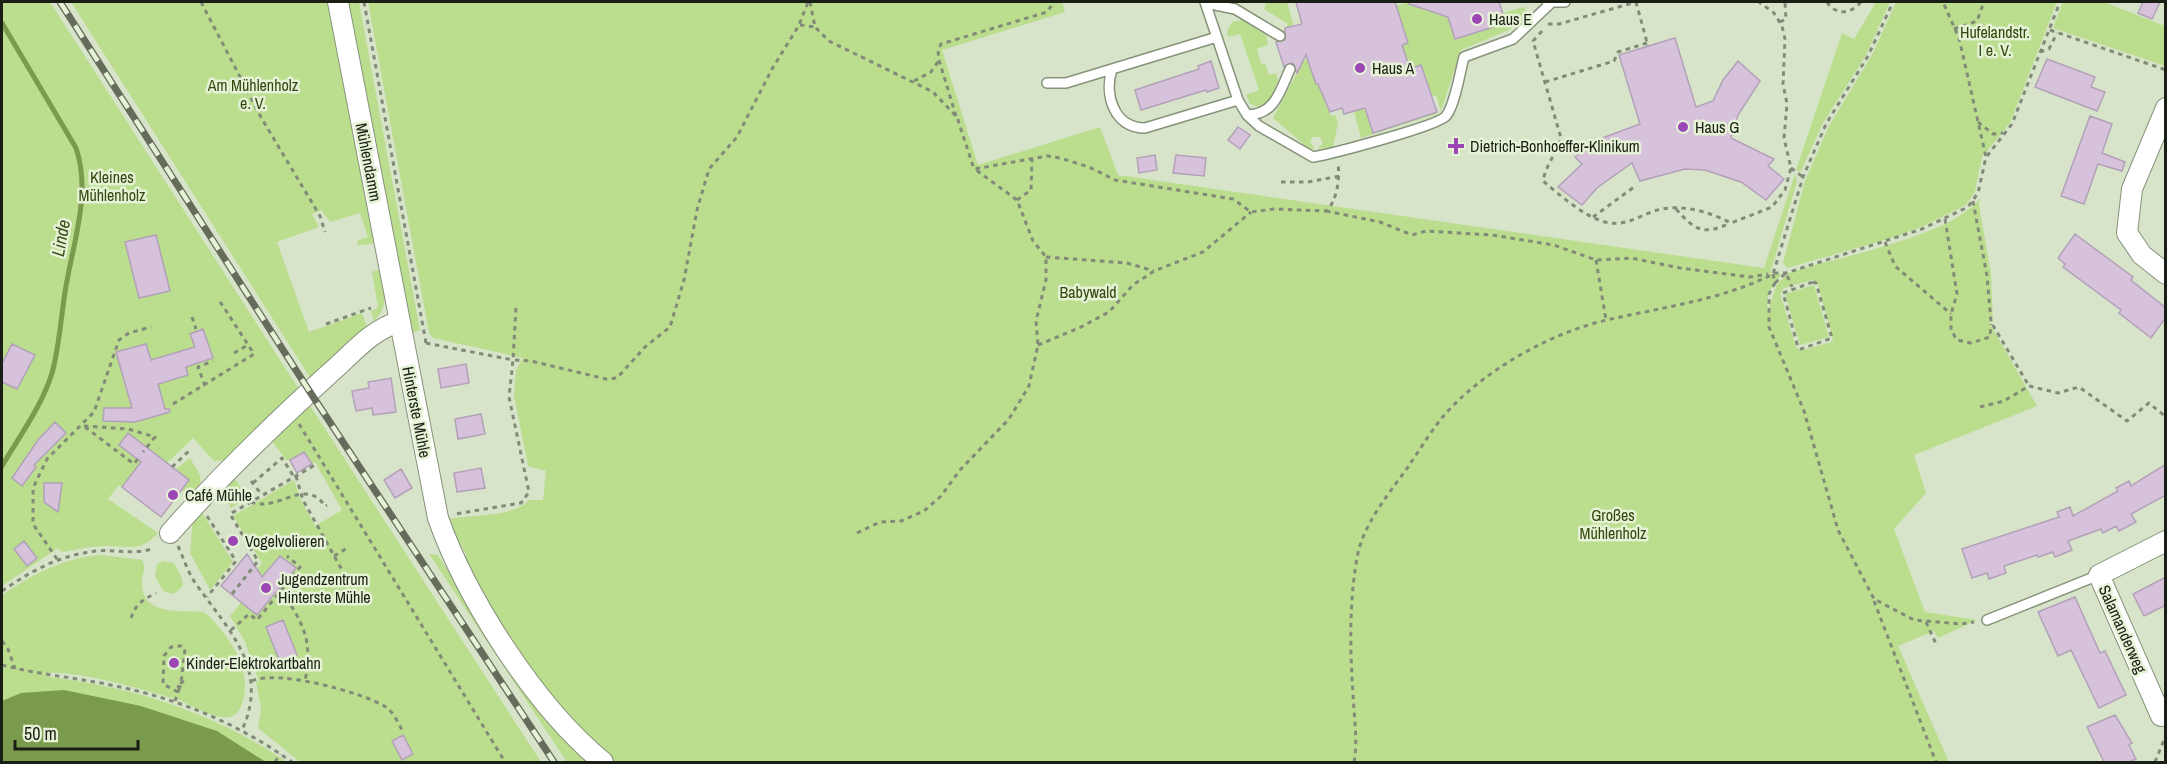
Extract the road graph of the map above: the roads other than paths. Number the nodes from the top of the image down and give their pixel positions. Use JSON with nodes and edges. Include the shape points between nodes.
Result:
{"nodes":[{"id":1,"x":338,"y":2,"type":"edge"},
{"id":2,"x":1205,"y":2,"type":"edge"},
{"id":3,"x":1549,"y":2,"type":"edge"},
{"id":4,"x":1564,"y":2,"type":"edge"},
{"id":5,"x":1236,"y":5,"type":"edge"},
{"id":6,"x":1280,"y":36,"type":"dead end"},
{"id":7,"x":1217,"y":37,"type":"junction"},
{"id":8,"x":1112,"y":69,"type":"junction"},
{"id":9,"x":1290,"y":69,"type":"dead end"},
{"id":10,"x":1047,"y":83,"type":"dead end"},
{"id":11,"x":1238,"y":100,"type":"junction"},
{"id":12,"x":2166,"y":108,"type":"edge"},
{"id":13,"x":1247,"y":115,"type":"junction"},
{"id":14,"x":2166,"y":274,"type":"edge"},
{"id":15,"x":399,"y":322,"type":"junction"},
{"id":16,"x":170,"y":532,"type":"road end"},
{"id":17,"x":2166,"y":541,"type":"edge"},
{"id":18,"x":2099,"y":575,"type":"junction"},
{"id":19,"x":1987,"y":620,"type":"road end"},
{"id":20,"x":2164,"y":722,"type":"edge"},
{"id":21,"x":603,"y":762,"type":"edge"}],
"edges":[{"from":1,"to":15,"type":"street","name":"Mühlendamm"},
{"from":2,"to":5,"type":"lane"},
{"from":2,"to":7,"type":"lane"},
{"from":3,"to":4,"type":"lane"},
{"from":3,"to":13,"type":"lane","via":[[1513,39],[1464,57],[1450,109],[1441,120],[1313,157]]},
{"from":5,"to":6,"type":"lane"},
{"from":7,"to":8,"type":"lane"},
{"from":7,"to":11,"type":"lane"},
{"from":8,"to":10,"type":"lane","via":[[1066,83]]},
{"from":8,"to":11,"type":"lane","via":[[1109,93],[1116,114],[1135,128]]},
{"from":9,"to":13,"type":"lane","via":[[1273,105],[1259,115]]},
{"from":11,"to":13,"type":"lane"},
{"from":12,"to":14,"type":"street","via":[[2133,189],[2127,233],[2142,255]]},
{"from":15,"to":16,"type":"street","via":[[375,333],[289,411]]},
{"from":15,"to":21,"type":"street","name":"Hinterste Mühle","via":[[438,518],[468,589],[548,706],[577,740]]},
{"from":17,"to":18,"type":"street"},
{"from":18,"to":19,"type":"lane"},
{"from":18,"to":20,"type":"street","name":"Salamanderweg"}]}
